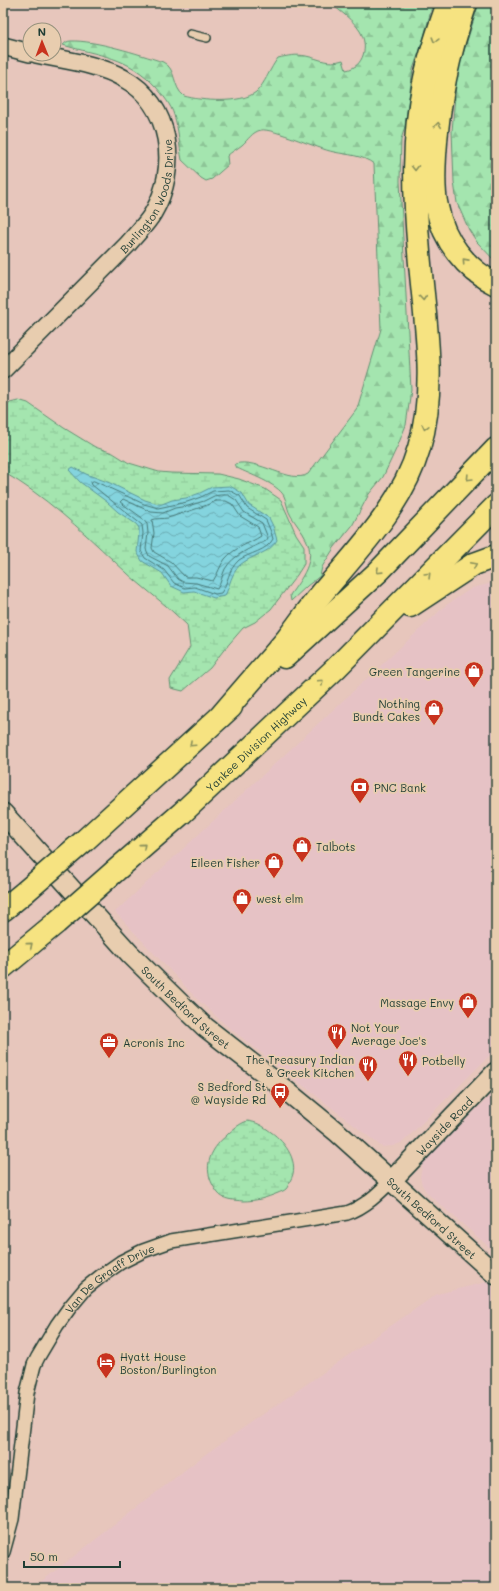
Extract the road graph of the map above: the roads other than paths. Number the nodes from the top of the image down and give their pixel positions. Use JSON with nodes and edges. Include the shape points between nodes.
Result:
{"nodes":[{"id":1,"x":448,"y":3,"type":"edge"},
{"id":2,"x":466,"y":3,"type":"edge"},
{"id":3,"x":190,"y":34,"type":"dead end"},
{"id":4,"x":207,"y":38,"type":"dead end"},
{"id":5,"x":3,"y":46,"type":"edge"},
{"id":6,"x":22,"y":51,"type":"edge"},
{"id":7,"x":62,"y":61,"type":"edge"},
{"id":8,"x":496,"y":284,"type":"edge"},
{"id":9,"x":3,"y":370,"type":"edge"},
{"id":10,"x":496,"y":449,"type":"edge"},
{"id":11,"x":496,"y":506,"type":"edge"},
{"id":12,"x":496,"y":556,"type":"edge"},
{"id":13,"x":371,"y":633,"type":"junction"},
{"id":14,"x":220,"y":717,"type":"junction"},
{"id":15,"x":3,"y":813,"type":"edge"},
{"id":16,"x":3,"y":910,"type":"edge"},
{"id":17,"x":3,"y":968,"type":"edge"},
{"id":18,"x":496,"y":1072,"type":"edge"},
{"id":19,"x":392,"y":1180,"type":"junction"},
{"id":20,"x":496,"y":1276,"type":"edge"},
{"id":21,"x":3,"y":1552,"type":"edge"}],
"edges":[{"from":1,"to":14,"type":"highway","one_way":true,"via":[[424,82],[415,160],[418,243],[429,379],[427,414],[419,449],[412,469],[392,506],[288,637]]},
{"from":8,"to":2,"type":"highway","one_way":true,"via":[[477,272],[456,250],[441,223],[435,197],[435,153],[440,103],[449,60]]},
{"from":3,"to":4,"type":"lane"},
{"from":5,"to":6,"type":"street"},
{"from":7,"to":9,"type":"street","name":"Burlington Woods Drive","via":[[115,74],[134,84],[148,99],[163,125],[169,165],[161,195],[147,222]]},
{"from":10,"to":14,"type":"highway","one_way":true,"via":[[379,571]]},
{"from":13,"to":11,"type":"highway","name":"Yankee Division Highway","one_way":true},
{"from":13,"to":12,"type":"highway","one_way":true,"via":[[474,564]]},
{"from":17,"to":13,"type":"highway","name":"Yankee Division Highway","one_way":true,"bridge":true,"via":[[199,797]]},
{"from":14,"to":16,"type":"highway","one_way":true,"bridge":true,"via":[[84,841]]},
{"from":15,"to":19,"type":"main road","name":"South Bedford Street","via":[[130,954],[180,1004]]},
{"from":18,"to":19,"type":"main road","name":"Wayside Road"},
{"from":19,"to":20,"type":"main road","name":"South Bedford Street"},
{"from":19,"to":21,"type":"street","name":"Van De Graaff Drive","via":[[378,1194],[347,1213],[182,1239],[155,1246],[111,1268],[86,1288],[70,1307],[34,1365],[27,1393],[12,1519]]}]}
